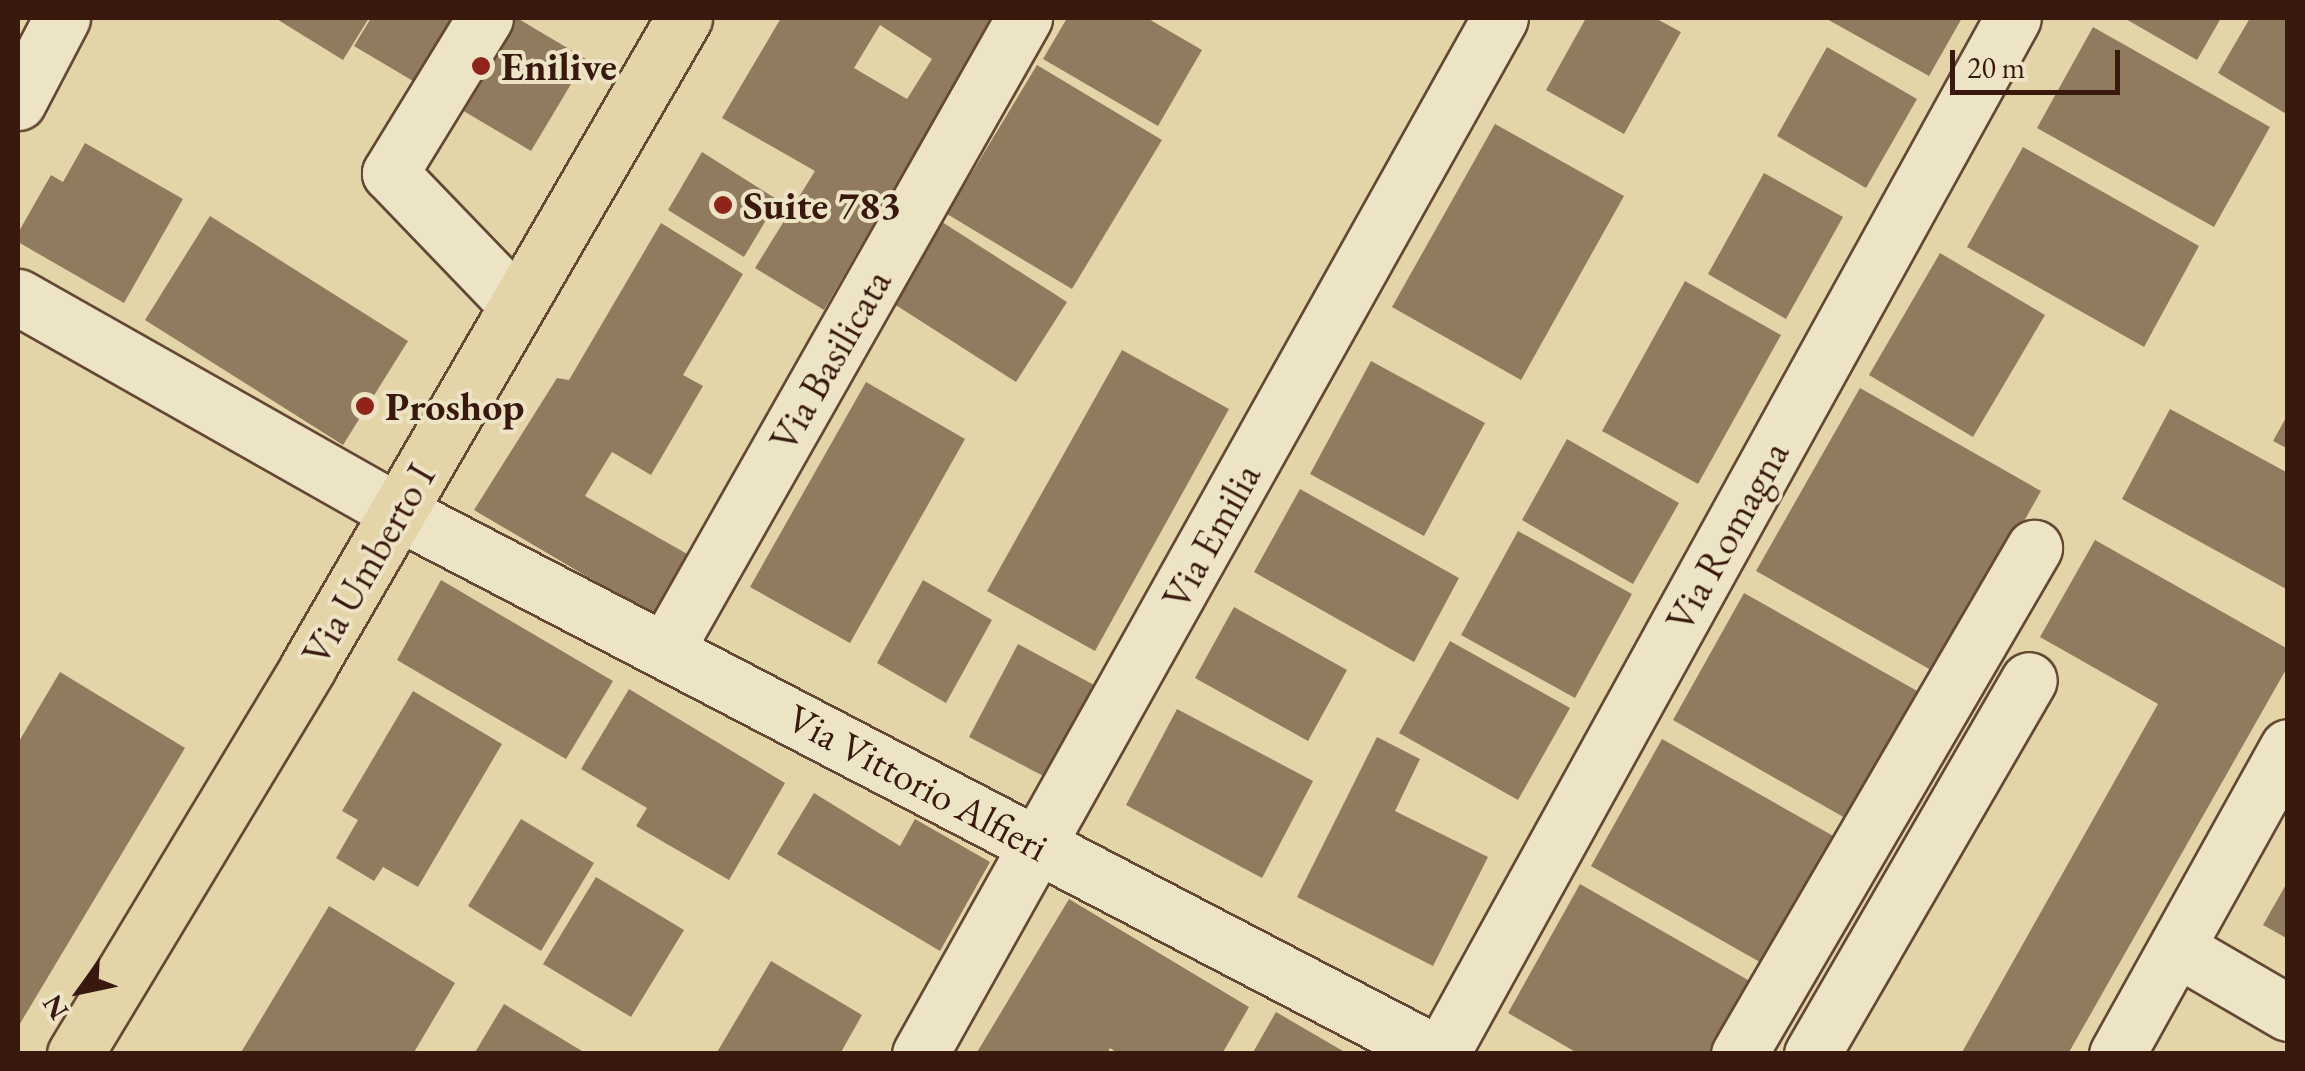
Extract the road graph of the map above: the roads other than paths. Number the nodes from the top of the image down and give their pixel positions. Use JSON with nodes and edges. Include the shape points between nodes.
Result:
{"nodes":[{"id":1,"x":62,"y":18,"type":"edge"},
{"id":2,"x":484,"y":18,"type":"edge"},
{"id":3,"x":684,"y":18,"type":"edge"},
{"id":4,"x":1024,"y":18,"type":"edge"},
{"id":5,"x":1500,"y":18,"type":"edge"},
{"id":6,"x":2012,"y":18,"type":"edge"},
{"id":7,"x":18,"y":102,"type":"edge"},
{"id":8,"x":18,"y":296,"type":"edge"},
{"id":9,"x":517,"y":305,"type":"junction"},
{"id":10,"x":398,"y":512,"type":"junction"},
{"id":11,"x":2034,"y":548,"type":"dead end"},
{"id":12,"x":665,"y":650,"type":"junction"},
{"id":13,"x":2029,"y":680,"type":"dead end"},
{"id":14,"x":2288,"y":747,"type":"edge"},
{"id":15,"x":1039,"y":846,"type":"junction"},
{"id":16,"x":2178,"y":949,"type":"junction"},
{"id":17,"x":2288,"y":1013,"type":"edge"},
{"id":18,"x":74,"y":1054,"type":"edge"},
{"id":19,"x":920,"y":1054,"type":"edge"},
{"id":20,"x":1439,"y":1054,"type":"edge"},
{"id":21,"x":1739,"y":1054,"type":"edge"},
{"id":22,"x":1812,"y":1054,"type":"edge"},
{"id":23,"x":2117,"y":1054,"type":"edge"}],
"edges":[{"from":1,"to":7,"type":"street"},
{"from":2,"to":9,"type":"street","via":[[390,174]]},
{"from":3,"to":9,"type":"main road","name":"Via Umberto I"},
{"from":4,"to":12,"type":"street","name":"Via Basilicata"},
{"from":5,"to":15,"type":"street","name":"Via Emilia"},
{"from":6,"to":20,"type":"street","name":"Via Romagna"},
{"from":8,"to":10,"type":"street","name":"Via Vittorio Alfieri"},
{"from":9,"to":10,"type":"main road","name":"Via Umberto I"},
{"from":10,"to":12,"type":"street","name":"Via Vittorio Alfieri"},
{"from":10,"to":18,"type":"main road","name":"Via Umberto I"},
{"from":11,"to":21,"type":"street"},
{"from":12,"to":15,"type":"street","name":"Via Vittorio Alfieri"},
{"from":13,"to":22,"type":"street"},
{"from":14,"to":16,"type":"street"},
{"from":15,"to":19,"type":"street","name":"Via Emilia"},
{"from":15,"to":20,"type":"street","name":"Via Vittorio Alfieri"},
{"from":16,"to":17,"type":"street"},
{"from":16,"to":23,"type":"street"}]}
